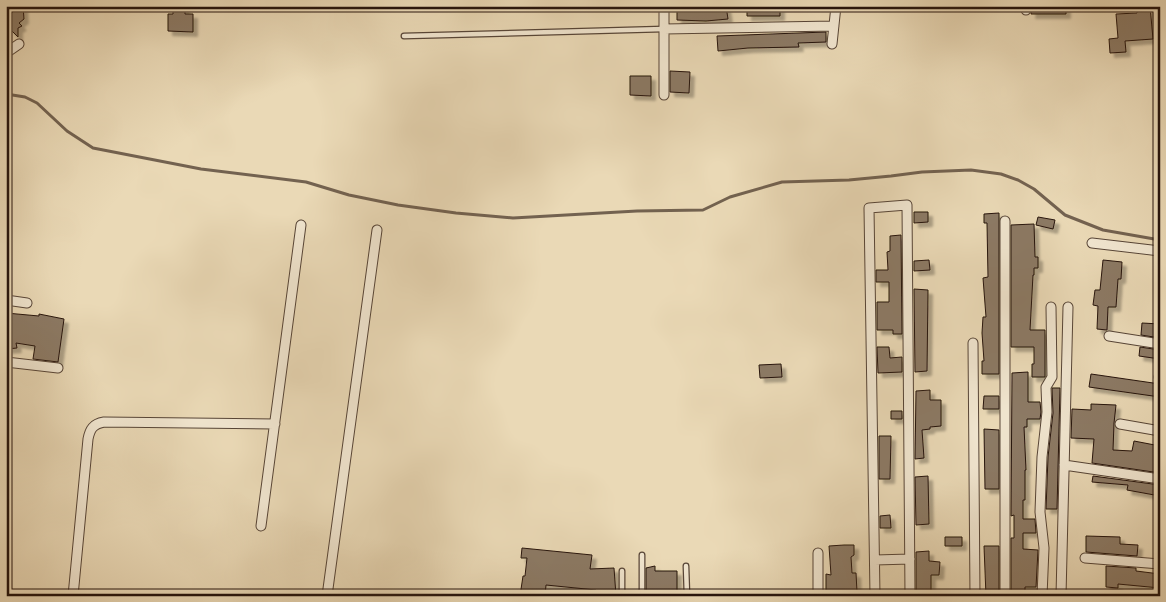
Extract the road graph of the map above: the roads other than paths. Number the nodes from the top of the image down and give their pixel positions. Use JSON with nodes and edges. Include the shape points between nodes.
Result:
{"nodes":[{"id":1,"x":664,"y":6,"type":"edge"},
{"id":2,"x":836,"y":6,"type":"edge"},
{"id":3,"x":834,"y":26,"type":"junction"},
{"id":4,"x":664,"y":29,"type":"junction"},
{"id":5,"x":404,"y":36,"type":"dead end"},
{"id":6,"x":19,"y":44,"type":"dead end"},
{"id":7,"x":832,"y":44,"type":"dead end"},
{"id":8,"x":6,"y":53,"type":"edge"},
{"id":9,"x":664,"y":94,"type":"dead end"},
{"id":10,"x":1005,"y":221,"type":"dead end"},
{"id":11,"x":301,"y":225,"type":"dead end"},
{"id":12,"x":377,"y":230,"type":"dead end"},
{"id":13,"x":1092,"y":243,"type":"dead end"},
{"id":14,"x":1160,"y":251,"type":"edge"},
{"id":15,"x":6,"y":300,"type":"edge"},
{"id":16,"x":27,"y":303,"type":"dead end"},
{"id":17,"x":1051,"y":307,"type":"dead end"},
{"id":18,"x":1068,"y":307,"type":"dead end"},
{"id":19,"x":1109,"y":336,"type":"dead end"},
{"id":20,"x":973,"y":343,"type":"dead end"},
{"id":21,"x":1160,"y":344,"type":"edge"},
{"id":22,"x":6,"y":362,"type":"edge"},
{"id":23,"x":58,"y":368,"type":"dead end"},
{"id":24,"x":275,"y":424,"type":"junction"},
{"id":25,"x":1120,"y":424,"type":"dead end"},
{"id":26,"x":1160,"y":431,"type":"edge"},
{"id":27,"x":1064,"y":465,"type":"junction"},
{"id":28,"x":1160,"y":479,"type":"edge"},
{"id":29,"x":261,"y":526,"type":"dead end"},
{"id":30,"x":818,"y":553,"type":"dead end"},
{"id":31,"x":642,"y":556,"type":"dead end"},
{"id":32,"x":1085,"y":558,"type":"dead end"},
{"id":33,"x":910,"y":559,"type":"junction"},
{"id":34,"x":874,"y":560,"type":"junction"},
{"id":35,"x":1160,"y":564,"type":"edge"},
{"id":36,"x":686,"y":566,"type":"dead end"},
{"id":37,"x":622,"y":571,"type":"dead end"},
{"id":38,"x":73,"y":596,"type":"edge"},
{"id":39,"x":326,"y":596,"type":"edge"},
{"id":40,"x":622,"y":596,"type":"edge"},
{"id":41,"x":642,"y":596,"type":"edge"},
{"id":42,"x":686,"y":596,"type":"edge"},
{"id":43,"x":818,"y":596,"type":"edge"},
{"id":44,"x":875,"y":596,"type":"edge"},
{"id":45,"x":910,"y":596,"type":"edge"},
{"id":46,"x":974,"y":596,"type":"edge"},
{"id":47,"x":1005,"y":596,"type":"edge"},
{"id":48,"x":1042,"y":596,"type":"edge"},
{"id":49,"x":1061,"y":596,"type":"edge"}],
"edges":[{"from":1,"to":4,"type":"street"},
{"from":2,"to":3,"type":"street"},
{"from":3,"to":4,"type":"street"},
{"from":3,"to":7,"type":"street"},
{"from":4,"to":5,"type":"lane"},
{"from":4,"to":9,"type":"street"},
{"from":6,"to":8,"type":"street"},
{"from":10,"to":47,"type":"street"},
{"from":11,"to":24,"type":"street"},
{"from":12,"to":39,"type":"street"},
{"from":13,"to":14,"type":"street"},
{"from":15,"to":16,"type":"street"},
{"from":17,"to":48,"type":"street","via":[[1052,377],[1046,387],[1047,412],[1041,466]]},
{"from":18,"to":27,"type":"street"},
{"from":19,"to":21,"type":"street"},
{"from":20,"to":46,"type":"street"},
{"from":22,"to":23,"type":"street"},
{"from":24,"to":29,"type":"street"},
{"from":24,"to":38,"type":"street","via":[[95,423],[88,439]]},
{"from":25,"to":26,"type":"street"},
{"from":27,"to":28,"type":"street"},
{"from":27,"to":49,"type":"street"},
{"from":30,"to":43,"type":"street"},
{"from":31,"to":41,"type":"lane"},
{"from":32,"to":35,"type":"street"},
{"from":33,"to":34,"type":"street"},
{"from":33,"to":34,"type":"street","via":[[907,205],[869,208]]},
{"from":33,"to":45,"type":"street"},
{"from":34,"to":44,"type":"street"},
{"from":36,"to":42,"type":"lane"},
{"from":37,"to":40,"type":"lane"}]}
